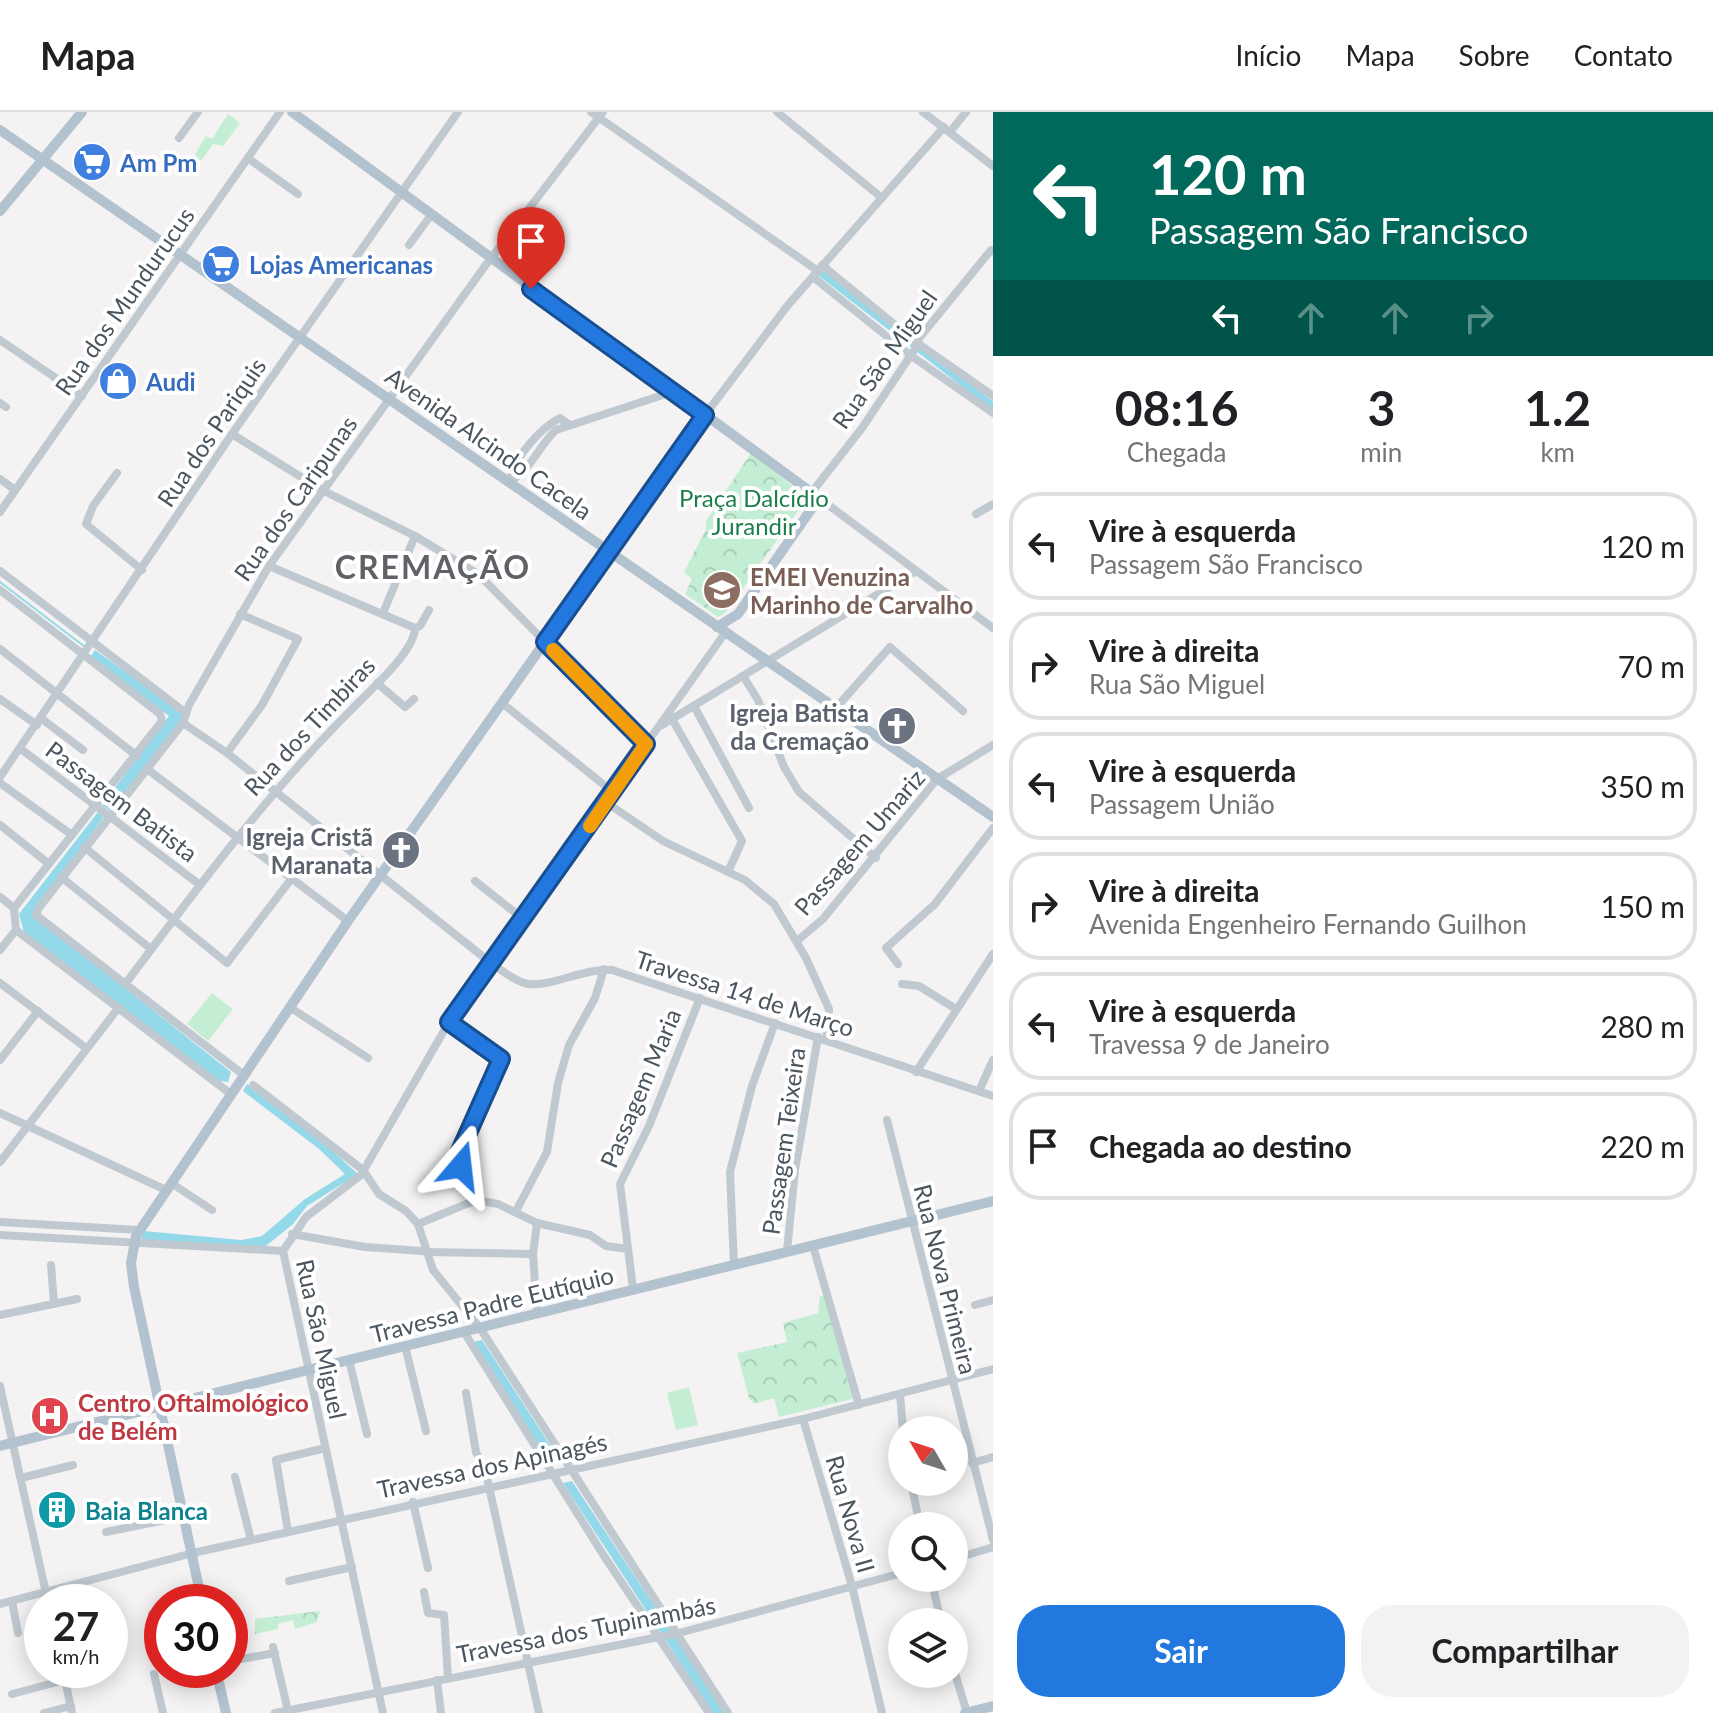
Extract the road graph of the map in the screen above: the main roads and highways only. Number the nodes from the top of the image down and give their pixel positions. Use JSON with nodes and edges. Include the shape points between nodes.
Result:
{"nodes":[{"id":1,"x":82,"y":112,"type":"edge"},
{"id":2,"x":292,"y":112,"type":"edge"},
{"id":3,"x":0,"y":130,"type":"edge"},
{"id":4,"x":43,"y":159,"type":"junction"},
{"id":5,"x":0,"y":211,"type":"edge"},
{"id":6,"x":705,"y":415,"type":"junction"},
{"id":7,"x":607,"y":550,"type":"junction"},
{"id":8,"x":738,"y":614,"type":"junction"},
{"id":9,"x":726,"y":633,"type":"junction"},
{"id":10,"x":993,"y":817,"type":"edge"},
{"id":11,"x":993,"y":1201,"type":"edge"},
{"id":12,"x":162,"y":1407,"type":"junction"},
{"id":13,"x":0,"y":1446,"type":"edge"},
{"id":14,"x":198,"y":1584,"type":"edge"},
{"id":15,"x":220,"y":1688,"type":"edge"},
{"id":16,"x":993,"y":1706,"type":"edge"},
{"id":17,"x":226,"y":1713,"type":"edge"},
{"id":18,"x":966,"y":1713,"type":"edge"}],
"edges":[{"from":1,"to":4,"type":"main road"},
{"from":2,"to":6,"type":"main road"},
{"from":3,"to":4,"type":"main road","name":"Avenida Alcindo Cacela"},
{"from":4,"to":5,"type":"main road"},
{"from":4,"to":7,"type":"main road","name":"Avenida Alcindo Cacela"},
{"from":6,"to":7,"type":"main road"},
{"from":6,"to":8,"type":"main road","name":"Rua São Miguel","via":[[816,495]]},
{"from":7,"to":9,"type":"main road","name":"Avenida Alcindo Cacela"},
{"from":7,"to":12,"type":"main road","via":[[348,921],[249,1080],[232,1095],[139,1230],[134,1287]]},
{"from":8,"to":9,"type":"main road","name":"Rua São Miguel"},
{"from":8,"to":9,"type":"main road","name":"Rua São Miguel"},
{"from":9,"to":10,"type":"main road","name":"Avenida Alcindo Cacela"},
{"from":11,"to":12,"type":"main road","name":"Travessa Padre Eutíquio","via":[[310,1370],[260,1377]]},
{"from":12,"to":13,"type":"main road","name":"Travessa Padre Eutíquio"},
{"from":12,"to":14,"type":"main road"},
{"from":15,"to":17,"type":"main road"},
{"from":16,"to":18,"type":"main road"}]}
